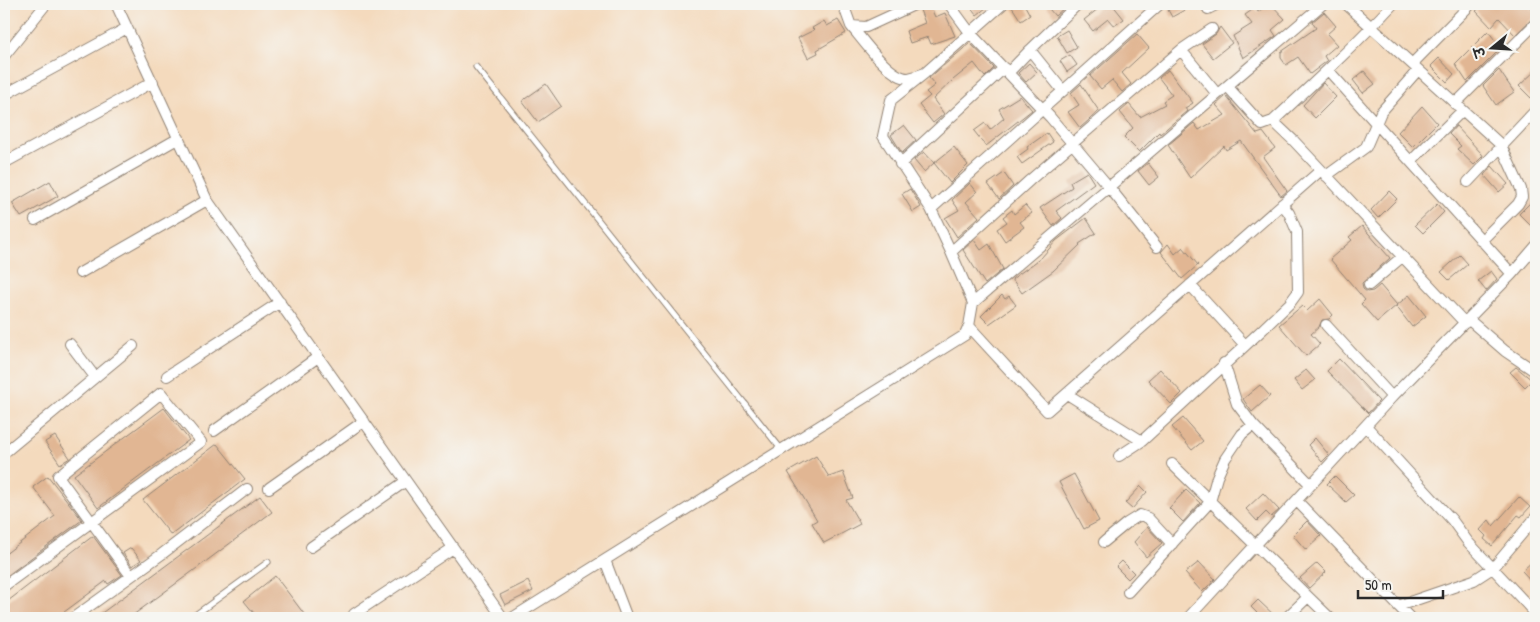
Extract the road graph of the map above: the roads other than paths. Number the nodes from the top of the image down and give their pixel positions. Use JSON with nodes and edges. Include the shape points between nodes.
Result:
{"nodes":[{"id":1,"x":46,"y":4,"type":"edge"},
{"id":2,"x":116,"y":4,"type":"edge"},
{"id":3,"x":843,"y":4,"type":"edge"},
{"id":4,"x":916,"y":4,"type":"edge"},
{"id":5,"x":949,"y":4,"type":"edge"},
{"id":6,"x":1003,"y":4,"type":"edge"},
{"id":7,"x":1078,"y":4,"type":"edge"},
{"id":8,"x":1160,"y":4,"type":"edge"},
{"id":9,"x":1206,"y":4,"type":"edge"},
{"id":10,"x":1218,"y":4,"type":"edge"},
{"id":11,"x":1323,"y":4,"type":"edge"},
{"id":12,"x":1346,"y":4,"type":"edge"},
{"id":13,"x":1393,"y":4,"type":"edge"},
{"id":14,"x":1472,"y":4,"type":"edge"},
{"id":15,"x":1536,"y":23,"type":"edge"},
{"id":16,"x":851,"y":26,"type":"junction"},
{"id":17,"x":1372,"y":27,"type":"junction"},
{"id":18,"x":127,"y":28,"type":"junction"},
{"id":19,"x":1212,"y":29,"type":"dead end"},
{"id":20,"x":971,"y":34,"type":"junction"},
{"id":21,"x":1030,"y":50,"type":"junction"},
{"id":22,"x":1181,"y":50,"type":"junction"},
{"id":23,"x":4,"y":56,"type":"edge"},
{"id":24,"x":476,"y":67,"type":"dead end"},
{"id":25,"x":1415,"y":67,"type":"junction"},
{"id":26,"x":1328,"y":70,"type":"junction"},
{"id":27,"x":1006,"y":71,"type":"junction"},
{"id":28,"x":925,"y":74,"type":"junction"},
{"id":29,"x":153,"y":82,"type":"junction"},
{"id":30,"x":1227,"y":86,"type":"junction"},
{"id":31,"x":1063,"y":91,"type":"junction"},
{"id":32,"x":1217,"y":94,"type":"junction"},
{"id":33,"x":4,"y":96,"type":"edge"},
{"id":34,"x":1459,"y":108,"type":"junction"},
{"id":35,"x":1043,"y":110,"type":"junction"},
{"id":36,"x":1536,"y":110,"type":"edge"},
{"id":37,"x":1273,"y":121,"type":"junction"},
{"id":38,"x":1376,"y":123,"type":"junction"},
{"id":39,"x":179,"y":138,"type":"junction"},
{"id":40,"x":1072,"y":144,"type":"junction"},
{"id":41,"x":1501,"y":145,"type":"junction"},
{"id":42,"x":1411,"y":161,"type":"junction"},
{"id":43,"x":4,"y":162,"type":"edge"},
{"id":44,"x":900,"y":164,"type":"junction"},
{"id":45,"x":1324,"y":173,"type":"junction"},
{"id":46,"x":1468,"y":182,"type":"dead end"},
{"id":47,"x":1109,"y":187,"type":"junction"},
{"id":48,"x":208,"y":200,"type":"junction"},
{"id":49,"x":1282,"y":204,"type":"junction"},
{"id":50,"x":930,"y":209,"type":"junction"},
{"id":51,"x":35,"y":220,"type":"dead end"},
{"id":52,"x":1481,"y":241,"type":"junction"},
{"id":53,"x":1536,"y":246,"type":"edge"},
{"id":54,"x":1157,"y":247,"type":"dead end"},
{"id":55,"x":950,"y":252,"type":"junction"},
{"id":56,"x":1402,"y":257,"type":"junction"},
{"id":57,"x":80,"y":273,"type":"dead end"},
{"id":58,"x":1512,"y":274,"type":"junction"},
{"id":59,"x":1190,"y":285,"type":"junction"},
{"id":60,"x":1369,"y":286,"type":"dead end"},
{"id":61,"x":280,"y":302,"type":"junction"},
{"id":62,"x":973,"y":303,"type":"junction"},
{"id":63,"x":1466,"y":321,"type":"junction"},
{"id":64,"x":1326,"y":325,"type":"dead end"},
{"id":65,"x":969,"y":326,"type":"junction"},
{"id":66,"x":70,"y":344,"type":"dead end"},
{"id":67,"x":1245,"y":345,"type":"junction"},
{"id":68,"x":133,"y":346,"type":"dead end"},
{"id":69,"x":318,"y":357,"type":"junction"},
{"id":70,"x":1224,"y":363,"type":"junction"},
{"id":71,"x":1536,"y":372,"type":"edge"},
{"id":72,"x":167,"y":376,"type":"dead end"},
{"id":73,"x":95,"y":377,"type":"junction"},
{"id":74,"x":1066,"y":394,"type":"junction"},
{"id":75,"x":1392,"y":397,"type":"junction"},
{"id":76,"x":364,"y":421,"type":"junction"},
{"id":77,"x":1253,"y":425,"type":"junction"},
{"id":78,"x":1366,"y":426,"type":"junction"},
{"id":79,"x":214,"y":431,"type":"dead end"},
{"id":80,"x":1142,"y":441,"type":"junction"},
{"id":81,"x":782,"y":449,"type":"junction"},
{"id":82,"x":4,"y":453,"type":"edge"},
{"id":83,"x":1119,"y":456,"type":"dead end"},
{"id":84,"x":1172,"y":464,"type":"dead end"},
{"id":85,"x":406,"y":481,"type":"junction"},
{"id":86,"x":1311,"y":485,"type":"junction"},
{"id":87,"x":269,"y":488,"type":"dead end"},
{"id":88,"x":247,"y":489,"type":"dead end"},
{"id":89,"x":1297,"y":501,"type":"junction"},
{"id":90,"x":1210,"y":502,"type":"junction"},
{"id":91,"x":1536,"y":518,"type":"edge"},
{"id":92,"x":93,"y":523,"type":"junction"},
{"id":93,"x":1104,"y":542,"type":"dead end"},
{"id":94,"x":1172,"y":544,"type":"junction"},
{"id":95,"x":1255,"y":546,"type":"junction"},
{"id":96,"x":311,"y":547,"type":"dead end"},
{"id":97,"x":453,"y":548,"type":"junction"},
{"id":98,"x":605,"y":560,"type":"junction"},
{"id":99,"x":268,"y":562,"type":"dead end"},
{"id":100,"x":1494,"y":567,"type":"junction"},
{"id":101,"x":132,"y":576,"type":"junction"},
{"id":102,"x":4,"y":586,"type":"edge"},
{"id":103,"x":1128,"y":592,"type":"dead end"},
{"id":104,"x":1308,"y":597,"type":"junction"},
{"id":105,"x":1398,"y":606,"type":"junction"},
{"id":106,"x":354,"y":614,"type":"dead end"},
{"id":107,"x":1536,"y":614,"type":"edge"},
{"id":108,"x":73,"y":618,"type":"edge"},
{"id":109,"x":191,"y":618,"type":"edge"},
{"id":110,"x":503,"y":618,"type":"edge"},
{"id":111,"x":512,"y":618,"type":"edge"},
{"id":112,"x":627,"y":618,"type":"edge"},
{"id":113,"x":1188,"y":618,"type":"edge"},
{"id":114,"x":1286,"y":618,"type":"edge"},
{"id":115,"x":1330,"y":618,"type":"edge"},
{"id":116,"x":1410,"y":618,"type":"edge"}],
"edges":[{"from":1,"to":23,"type":"street"},
{"from":2,"to":18,"type":"street"},
{"from":3,"to":16,"type":"street"},
{"from":4,"to":16,"type":"street","via":[[866,27]]},
{"from":5,"to":20,"type":"street"},
{"from":6,"to":20,"type":"street"},
{"from":7,"to":21,"type":"street"},
{"from":8,"to":31,"type":"street"},
{"from":9,"to":10,"type":"street","via":[[1208,9]]},
{"from":11,"to":30,"type":"street"},
{"from":12,"to":17,"type":"street"},
{"from":13,"to":17,"type":"street"},
{"from":14,"to":25,"type":"street"},
{"from":15,"to":34,"type":"street"},
{"from":16,"to":28,"type":"street","via":[[897,75],[908,78]]},
{"from":17,"to":25,"type":"street"},
{"from":17,"to":26,"type":"street"},
{"from":18,"to":29,"type":"street"},
{"from":18,"to":33,"type":"street"},
{"from":19,"to":22,"type":"street"},
{"from":20,"to":27,"type":"street"},
{"from":20,"to":28,"type":"street"},
{"from":21,"to":27,"type":"street"},
{"from":21,"to":31,"type":"street"},
{"from":22,"to":32,"type":"street"},
{"from":22,"to":40,"type":"street"},
{"from":24,"to":81,"type":"lane"},
{"from":25,"to":34,"type":"street"},
{"from":25,"to":38,"type":"street"},
{"from":26,"to":37,"type":"street"},
{"from":26,"to":38,"type":"street"},
{"from":27,"to":35,"type":"street"},
{"from":27,"to":44,"type":"street"},
{"from":28,"to":44,"type":"street","via":[[891,100],[883,136]]},
{"from":29,"to":39,"type":"street"},
{"from":29,"to":43,"type":"street"},
{"from":30,"to":32,"type":"street"},
{"from":30,"to":37,"type":"street","via":[[1262,125]]},
{"from":31,"to":35,"type":"street"},
{"from":32,"to":47,"type":"street"},
{"from":34,"to":41,"type":"street"},
{"from":34,"to":42,"type":"street"},
{"from":35,"to":40,"type":"street"},
{"from":35,"to":50,"type":"street"},
{"from":36,"to":41,"type":"street"},
{"from":37,"to":45,"type":"street"},
{"from":38,"to":42,"type":"street"},
{"from":38,"to":45,"type":"street","via":[[1366,147]]},
{"from":39,"to":48,"type":"street"},
{"from":39,"to":51,"type":"street"},
{"from":40,"to":47,"type":"street"},
{"from":40,"to":55,"type":"street"},
{"from":41,"to":46,"type":"street"},
{"from":41,"to":52,"type":"street","via":[[1522,197]]},
{"from":42,"to":52,"type":"street"},
{"from":44,"to":50,"type":"street"},
{"from":45,"to":49,"type":"street"},
{"from":45,"to":56,"type":"street"},
{"from":47,"to":54,"type":"street"},
{"from":47,"to":62,"type":"street"},
{"from":48,"to":57,"type":"street"},
{"from":48,"to":61,"type":"street"},
{"from":49,"to":59,"type":"street"},
{"from":49,"to":67,"type":"street","via":[[1297,232],[1298,292]]},
{"from":50,"to":55,"type":"street"},
{"from":52,"to":58,"type":"street"},
{"from":53,"to":58,"type":"street"},
{"from":55,"to":62,"type":"street"},
{"from":56,"to":60,"type":"street"},
{"from":56,"to":63,"type":"street"},
{"from":58,"to":63,"type":"street"},
{"from":59,"to":67,"type":"street"},
{"from":59,"to":74,"type":"street"},
{"from":61,"to":69,"type":"street"},
{"from":61,"to":72,"type":"street"},
{"from":62,"to":65,"type":"street"},
{"from":63,"to":71,"type":"street"},
{"from":63,"to":75,"type":"street"},
{"from":64,"to":75,"type":"street"},
{"from":65,"to":74,"type":"street","via":[[1047,411]]},
{"from":65,"to":81,"type":"street","via":[[965,335]]},
{"from":66,"to":73,"type":"street"},
{"from":67,"to":70,"type":"street"},
{"from":68,"to":73,"type":"street"},
{"from":69,"to":76,"type":"street"},
{"from":69,"to":79,"type":"street"},
{"from":70,"to":77,"type":"street","via":[[1237,404]]},
{"from":70,"to":80,"type":"street"},
{"from":73,"to":82,"type":"street"},
{"from":74,"to":80,"type":"street"},
{"from":75,"to":78,"type":"street"},
{"from":76,"to":85,"type":"street"},
{"from":76,"to":87,"type":"street"},
{"from":77,"to":86,"type":"street"},
{"from":77,"to":90,"type":"street","via":[[1242,434],[1225,460]]},
{"from":78,"to":86,"type":"street"},
{"from":78,"to":100,"type":"street"},
{"from":80,"to":83,"type":"street"},
{"from":81,"to":98,"type":"street"},
{"from":84,"to":90,"type":"street"},
{"from":85,"to":96,"type":"street"},
{"from":85,"to":97,"type":"street"},
{"from":86,"to":89,"type":"street"},
{"from":88,"to":101,"type":"street"},
{"from":89,"to":95,"type":"street"},
{"from":89,"to":105,"type":"street"},
{"from":90,"to":94,"type":"street"},
{"from":90,"to":95,"type":"street"},
{"from":91,"to":100,"type":"street"},
{"from":92,"to":92,"type":"street","via":[[58,476],[161,393],[201,442]]},
{"from":92,"to":101,"type":"street"},
{"from":92,"to":102,"type":"street"},
{"from":93,"to":94,"type":"street","via":[[1140,515],[1148,518]]},
{"from":94,"to":103,"type":"street"},
{"from":95,"to":104,"type":"street"},
{"from":95,"to":113,"type":"street"},
{"from":97,"to":106,"type":"street"},
{"from":97,"to":110,"type":"street"},
{"from":98,"to":111,"type":"street"},
{"from":98,"to":112,"type":"street"},
{"from":99,"to":109,"type":"lane"},
{"from":100,"to":105,"type":"street","via":[[1474,580]]},
{"from":100,"to":107,"type":"street"},
{"from":101,"to":108,"type":"street"},
{"from":104,"to":114,"type":"street"},
{"from":104,"to":115,"type":"street"},
{"from":105,"to":116,"type":"street"}]}
